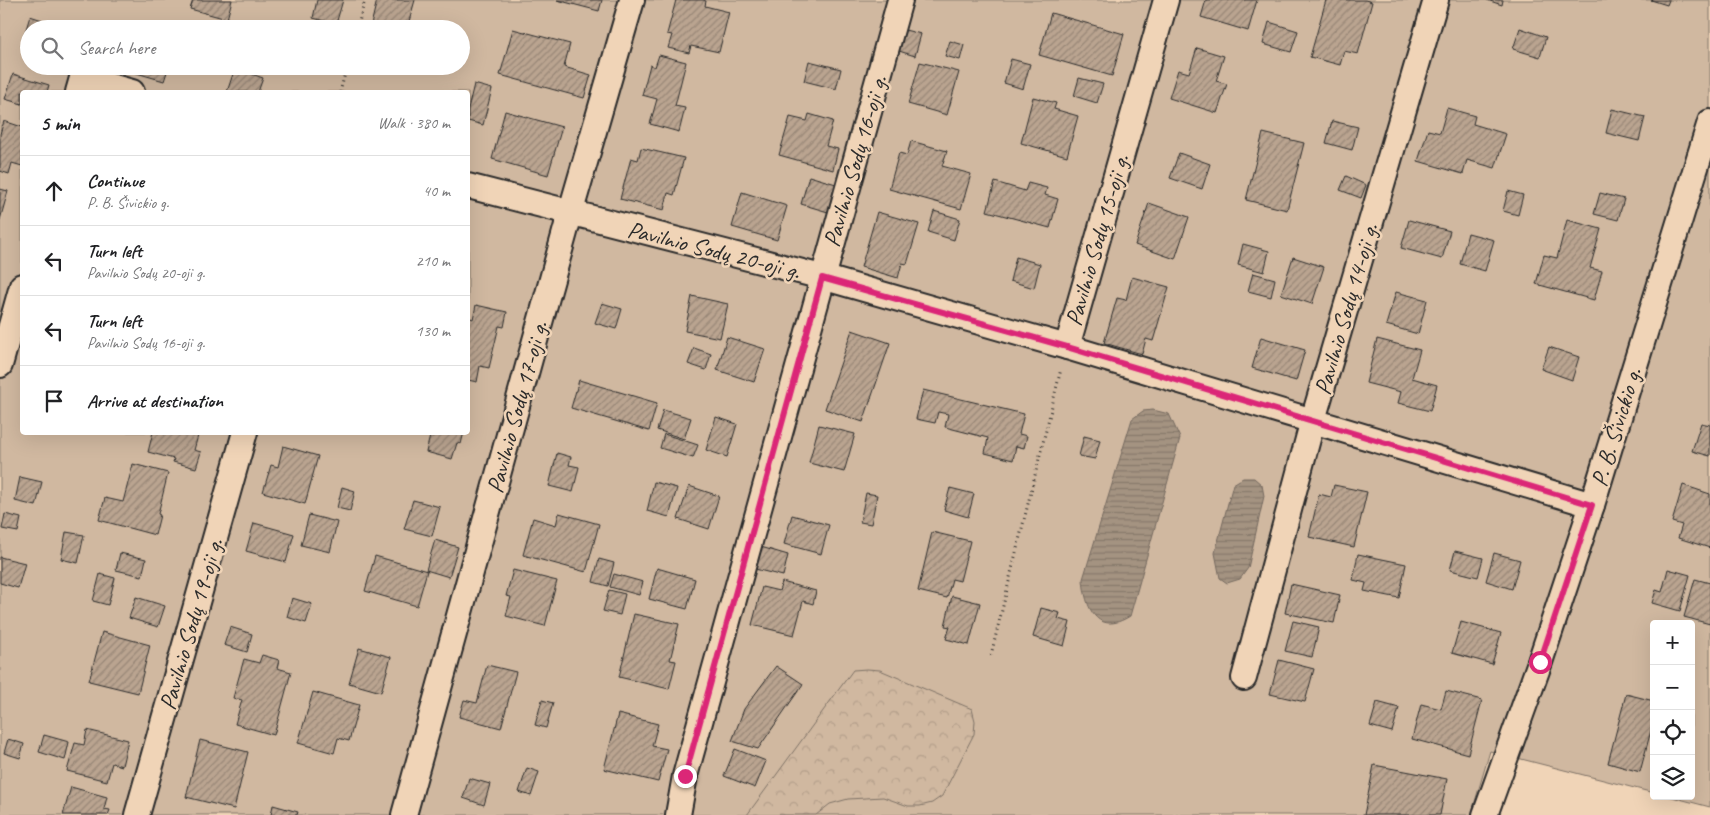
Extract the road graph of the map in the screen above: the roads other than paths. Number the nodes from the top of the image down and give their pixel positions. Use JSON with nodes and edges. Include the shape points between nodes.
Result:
{"nodes":[{"id":1,"x":632,"y":0,"type":"edge"},
{"id":2,"x":900,"y":0,"type":"edge"},
{"id":3,"x":1166,"y":0,"type":"edge"},
{"id":4,"x":1436,"y":0,"type":"edge"},
{"id":5,"x":79,"y":90,"type":"edge"},
{"id":6,"x":125,"y":90,"type":"edge"},
{"id":7,"x":1710,"y":122,"type":"edge"},
{"id":8,"x":470,"y":187,"type":"edge"},
{"id":9,"x":570,"y":214,"type":"junction"},
{"id":10,"x":822,"y":278,"type":"junction"},
{"id":11,"x":20,"y":293,"type":"edge"},
{"id":12,"x":1067,"y":347,"type":"junction"},
{"id":13,"x":0,"y":365,"type":"edge"},
{"id":14,"x":1313,"y":420,"type":"junction"},
{"id":15,"x":243,"y":435,"type":"edge"},
{"id":16,"x":1592,"y":505,"type":"junction"},
{"id":17,"x":1244,"y":678,"type":"dead end"},
{"id":18,"x":137,"y":815,"type":"edge"},
{"id":19,"x":404,"y":815,"type":"edge"},
{"id":20,"x":678,"y":815,"type":"edge"},
{"id":21,"x":1485,"y":815,"type":"edge"}],
"edges":[{"from":1,"to":9,"type":"street","name":"Pavilnio Sodų 17-oji g."},
{"from":2,"to":10,"type":"street","name":"Pavilnio Sodų 16-oji g."},
{"from":3,"to":12,"type":"street","name":"Pavilnio Sodų 15-oji g."},
{"from":4,"to":14,"type":"street","name":"Pavilnio Sodų 14-oji g."},
{"from":5,"to":6,"type":"street","via":[[82,78]]},
{"from":7,"to":16,"type":"street","name":"P. B. Šivickio g."},
{"from":8,"to":9,"type":"street","name":"Pavilnio Sodų 20-oji g."},
{"from":9,"to":10,"type":"street","name":"Pavilnio Sodų 20-oji g."},
{"from":9,"to":19,"type":"street","name":"Pavilnio Sodų 17-oji g."},
{"from":10,"to":12,"type":"street","name":"Pavilnio Sodų 20-oji g."},
{"from":10,"to":20,"type":"street","name":"Pavilnio Sodų 16-oji g.","via":[[685,776]]},
{"from":11,"to":13,"type":"street"},
{"from":12,"to":14,"type":"street","name":"Pavilnio Sodų 20-oji g."},
{"from":14,"to":16,"type":"street","name":"Pavilnio Sodų 20-oji g."},
{"from":14,"to":17,"type":"street","name":"Pavilnio Sodų 14-oji g."},
{"from":15,"to":18,"type":"street","name":"Pavilnio Sodų 19-oji g."},
{"from":16,"to":21,"type":"street","name":"P. B. Šivickio g."}]}
